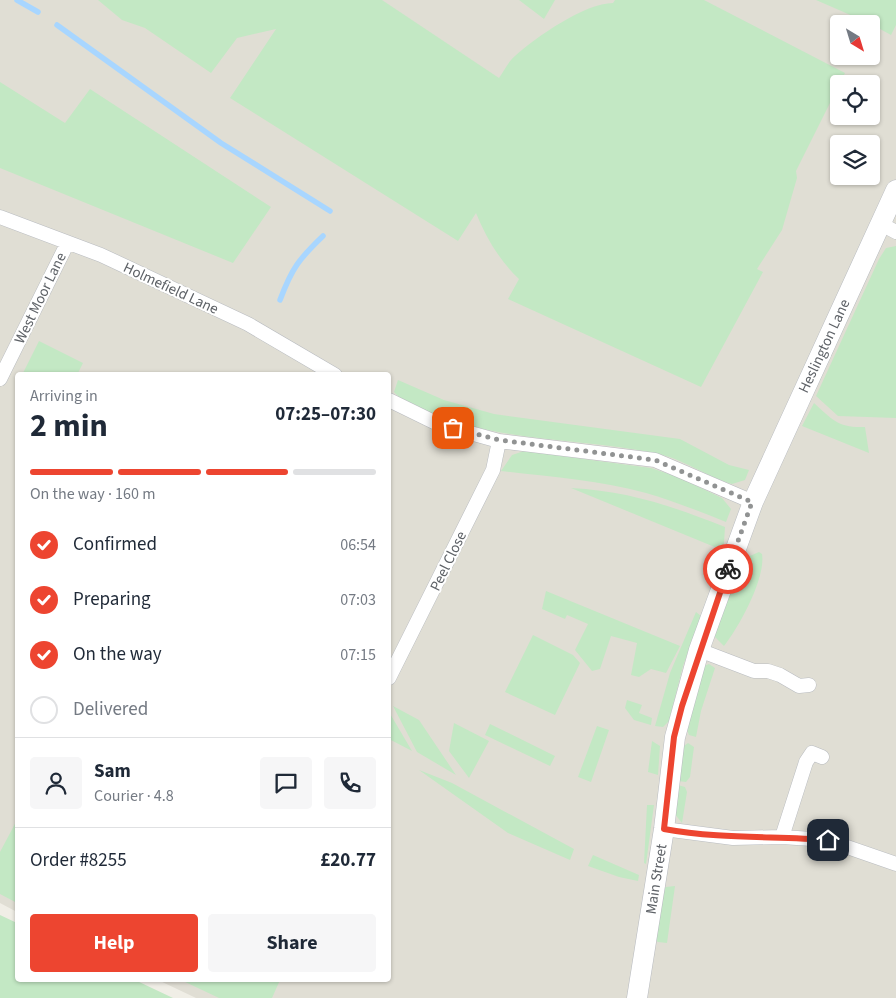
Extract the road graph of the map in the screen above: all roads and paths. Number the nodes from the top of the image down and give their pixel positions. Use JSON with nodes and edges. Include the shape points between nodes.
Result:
{"nodes":[{"id":1,"x":896,"y":190,"type":"edge"},
{"id":2,"x":0,"y":217,"type":"edge"},
{"id":3,"x":888,"y":228,"type":"edge"},
{"id":4,"x":67,"y":244,"type":"junction"},
{"id":5,"x":330,"y":372,"type":"edge"},
{"id":6,"x":0,"y":379,"type":"edge"},
{"id":7,"x":391,"y":401,"type":"edge"},
{"id":8,"x":499,"y":440,"type":"junction"},
{"id":9,"x":752,"y":502,"type":"junction"},
{"id":10,"x":699,"y":650,"type":"junction"},
{"id":11,"x":391,"y":674,"type":"edge"},
{"id":12,"x":809,"y":685,"type":"dead end"},
{"id":13,"x":822,"y":757,"type":"dead end"},
{"id":14,"x":664,"y":829,"type":"junction"},
{"id":15,"x":782,"y":837,"type":"junction"},
{"id":16,"x":896,"y":864,"type":"edge"},
{"id":17,"x":637,"y":998,"type":"edge"}],
"edges":[{"from":1,"to":3,"type":"street","name":"Heslington Lane"},
{"from":2,"to":4,"type":"street","name":"Holmefield Lane"},
{"from":3,"to":9,"type":"street","name":"Heslington Lane"},
{"from":4,"to":5,"type":"street","name":"Holmefield Lane","via":[[116,262],[248,324]]},
{"from":4,"to":6,"type":"street","name":"West Moor Lane"},
{"from":7,"to":8,"type":"street","via":[[438,424]]},
{"from":8,"to":9,"type":"street","via":[[655,460]]},
{"from":8,"to":11,"type":"street","name":"Peel Close","via":[[493,470]]},
{"from":9,"to":10,"type":"street","name":"Main Street"},
{"from":10,"to":12,"type":"street","via":[[754,671],[780,675],[799,686]]},
{"from":10,"to":14,"type":"street","name":"Main Street","via":[[674,737]]},
{"from":13,"to":15,"type":"street","via":[[812,753],[806,762]]},
{"from":14,"to":15,"type":"street","via":[[733,838]]},
{"from":14,"to":17,"type":"street","name":"Main Street"},
{"from":15,"to":16,"type":"street","via":[[828,840]]}]}
